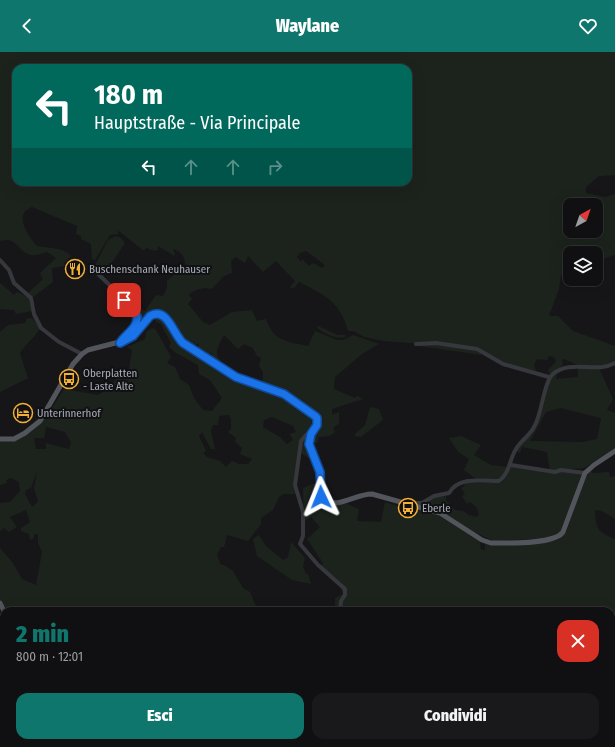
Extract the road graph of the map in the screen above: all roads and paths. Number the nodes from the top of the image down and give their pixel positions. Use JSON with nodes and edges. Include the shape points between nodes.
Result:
{"nodes":[{"id":1,"x":0,"y":260,"type":"edge"},
{"id":2,"x":95,"y":271,"type":"dead end"},
{"id":3,"x":120,"y":343,"type":"junction"},
{"id":4,"x":416,"y":344,"type":"dead end"},
{"id":5,"x":82,"y":354,"type":"junction"},
{"id":6,"x":615,"y":363,"type":"edge"},
{"id":7,"x":549,"y":377,"type":"junction"},
{"id":8,"x":311,"y":434,"type":"junction"},
{"id":9,"x":0,"y":439,"type":"edge"},
{"id":10,"x":615,"y":451,"type":"edge"},
{"id":11,"x":511,"y":465,"type":"junction"},
{"id":12,"x":585,"y":473,"type":"junction"},
{"id":13,"x":405,"y":504,"type":"junction"},
{"id":14,"x":340,"y":607,"type":"edge"}],
"edges":[{"from":1,"to":5,"type":"street","via":[[9,270],[14,283],[31,298],[34,314],[41,328],[59,342]]},
{"from":2,"to":3,"type":"street","via":[[137,316],[134,328]]},
{"from":3,"to":5,"type":"main road","via":[[88,350]]},
{"from":3,"to":8,"type":"main road","via":[[133,336],[150,316],[158,313],[163,315],[183,343],[224,370],[250,383],[284,394],[312,413],[318,421]]},
{"from":4,"to":7,"type":"street","via":[[436,343],[477,349],[503,364]]},
{"from":5,"to":9,"type":"main road","via":[[40,421],[20,436],[7,440]]},
{"from":6,"to":7,"type":"street","via":[[607,367],[565,368]]},
{"from":7,"to":11,"type":"street","via":[[535,426],[516,448]]},
{"from":8,"to":13,"type":"main road","via":[[309,444],[320,472],[323,501],[339,503],[364,494],[372,494]]},
{"from":8,"to":14,"type":"street","via":[[306,435],[301,441],[295,485],[303,512],[303,536],[300,544],[318,565],[346,589]]},
{"from":10,"to":12,"type":"main road"},
{"from":11,"to":12,"type":"street","via":[[555,472],[561,470]]},
{"from":11,"to":13,"type":"street","via":[[504,478],[499,481],[464,482],[452,488],[449,493],[434,496],[422,503]]},
{"from":12,"to":13,"type":"main road","via":[[563,532],[558,538],[548,540],[491,543],[440,513]]}]}
